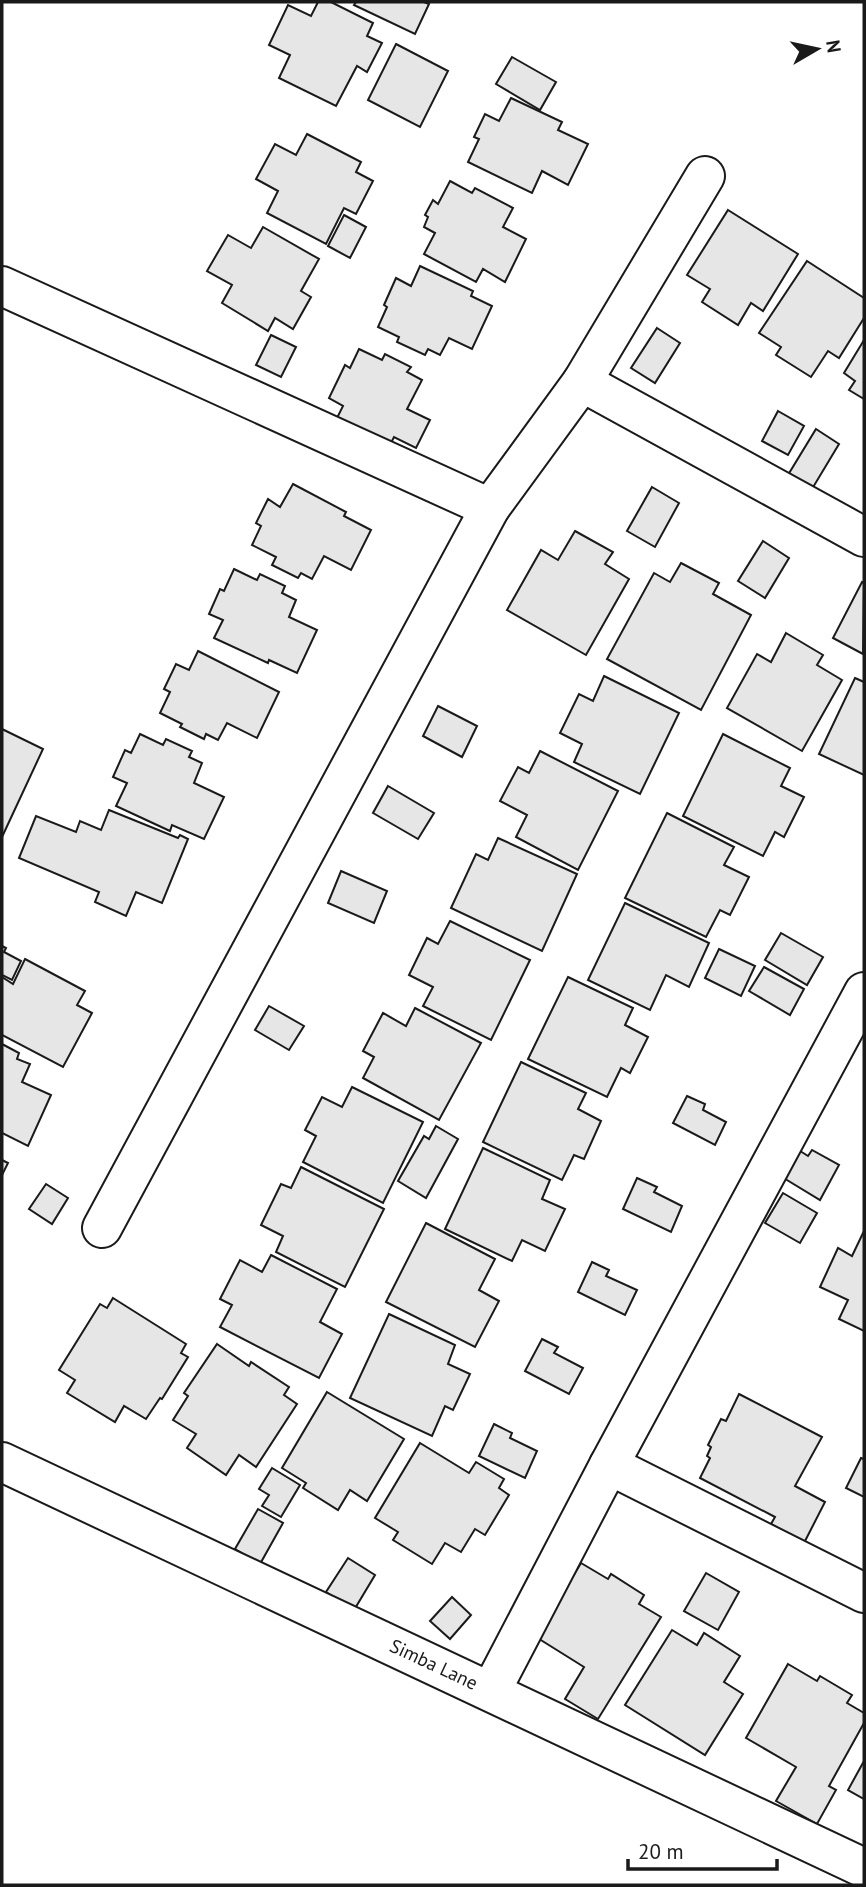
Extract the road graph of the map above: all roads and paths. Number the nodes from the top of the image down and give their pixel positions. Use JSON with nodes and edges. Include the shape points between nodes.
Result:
{"nodes":[{"id":1,"x":705,"y":176,"type":"dead end"},
{"id":2,"x":2,"y":286,"type":"edge"},
{"id":3,"x":582,"y":382,"type":"junction"},
{"id":4,"x":490,"y":508,"type":"junction"},
{"id":5,"x":864,"y":537,"type":"edge"},
{"id":6,"x":864,"y":992,"type":"edge"},
{"id":7,"x":102,"y":1228,"type":"dead end"},
{"id":8,"x":2,"y":1462,"type":"edge"},
{"id":9,"x":609,"y":1465,"type":"junction"},
{"id":10,"x":864,"y":1593,"type":"edge"},
{"id":11,"x":491,"y":1690,"type":"junction"},
{"id":12,"x":864,"y":1868,"type":"edge"}],
"edges":[{"from":1,"to":3,"type":"street"},
{"from":2,"to":4,"type":"street"},
{"from":3,"to":4,"type":"street"},
{"from":3,"to":5,"type":"street"},
{"from":4,"to":7,"type":"street"},
{"from":6,"to":9,"type":"street"},
{"from":8,"to":11,"type":"street","name":"Simba Lane"},
{"from":9,"to":10,"type":"street"},
{"from":9,"to":11,"type":"street"},
{"from":11,"to":12,"type":"street","name":"Simba Lane"}]}
